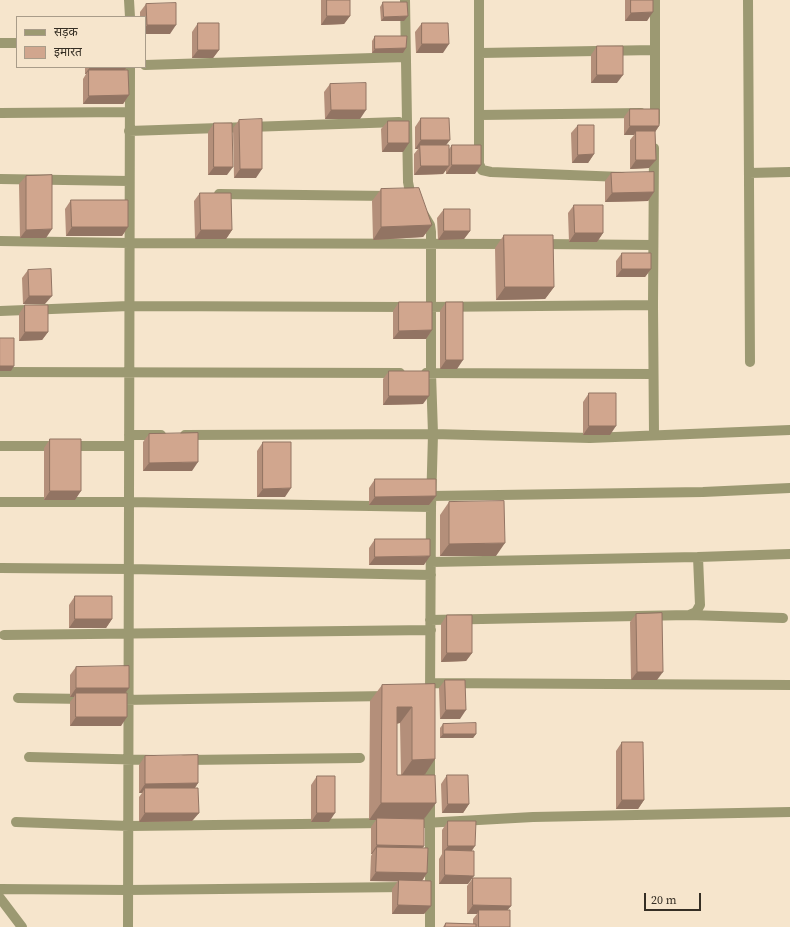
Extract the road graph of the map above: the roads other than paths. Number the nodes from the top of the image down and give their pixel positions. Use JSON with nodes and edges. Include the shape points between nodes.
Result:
{"nodes":[{"id":1,"x":129,"y":0,"type":"edge"},
{"id":2,"x":405,"y":0,"type":"edge"},
{"id":3,"x":479,"y":0,"type":"edge"},
{"id":4,"x":655,"y":0,"type":"edge"},
{"id":5,"x":748,"y":0,"type":"edge"},
{"id":6,"x":130,"y":16,"type":"edge"},
{"id":7,"x":0,"y":43,"type":"edge"},
{"id":8,"x":16,"y":43,"type":"edge"},
{"id":9,"x":655,"y":50,"type":"junction"},
{"id":10,"x":480,"y":53,"type":"junction"},
{"id":11,"x":406,"y":58,"type":"junction"},
{"id":12,"x":146,"y":65,"type":"edge"},
{"id":13,"x":130,"y":68,"type":"edge"},
{"id":14,"x":129,"y":112,"type":"junction"},
{"id":15,"x":0,"y":113,"type":"edge"},
{"id":16,"x":655,"y":113,"type":"junction"},
{"id":17,"x":480,"y":115,"type":"junction"},
{"id":18,"x":407,"y":121,"type":"junction"},
{"id":19,"x":129,"y":131,"type":"junction"},
{"id":20,"x":790,"y":172,"type":"edge"},
{"id":21,"x":749,"y":173,"type":"junction"},
{"id":22,"x":631,"y":177,"type":"edge"},
{"id":23,"x":0,"y":179,"type":"edge"},
{"id":24,"x":129,"y":181,"type":"junction"},
{"id":25,"x":206,"y":194,"type":"edge"},
{"id":26,"x":413,"y":196,"type":"junction"},
{"id":27,"x":0,"y":241,"type":"edge"},
{"id":28,"x":130,"y":243,"type":"junction"},
{"id":29,"x":431,"y":245,"type":"junction"},
{"id":30,"x":653,"y":245,"type":"junction"},
{"id":31,"x":653,"y":305,"type":"junction"},
{"id":32,"x":129,"y":306,"type":"junction"},
{"id":33,"x":432,"y":307,"type":"junction"},
{"id":34,"x":0,"y":311,"type":"edge"},
{"id":35,"x":750,"y":362,"type":"dead end"},
{"id":36,"x":0,"y":372,"type":"edge"},
{"id":37,"x":129,"y":372,"type":"junction"},
{"id":38,"x":431,"y":373,"type":"junction"},
{"id":39,"x":653,"y":374,"type":"junction"},
{"id":40,"x":790,"y":430,"type":"edge"},
{"id":41,"x":433,"y":434,"type":"junction"},
{"id":42,"x":129,"y":435,"type":"junction"},
{"id":43,"x":654,"y":435,"type":"junction"},
{"id":44,"x":0,"y":446,"type":"edge"},
{"id":45,"x":129,"y":446,"type":"junction"},
{"id":46,"x":790,"y":488,"type":"edge"},
{"id":47,"x":431,"y":496,"type":"junction"},
{"id":48,"x":0,"y":502,"type":"edge"},
{"id":49,"x":129,"y":502,"type":"junction"},
{"id":50,"x":431,"y":507,"type":"junction"},
{"id":51,"x":790,"y":554,"type":"edge"},
{"id":52,"x":698,"y":557,"type":"junction"},
{"id":53,"x":431,"y":562,"type":"junction"},
{"id":54,"x":0,"y":568,"type":"edge"},
{"id":55,"x":129,"y":569,"type":"junction"},
{"id":56,"x":431,"y":574,"type":"junction"},
{"id":57,"x":689,"y":615,"type":"junction"},
{"id":58,"x":783,"y":618,"type":"dead end"},
{"id":59,"x":430,"y":620,"type":"junction"},
{"id":60,"x":431,"y":630,"type":"junction"},
{"id":61,"x":129,"y":633,"type":"junction"},
{"id":62,"x":4,"y":634,"type":"dead end"},
{"id":63,"x":430,"y":683,"type":"junction"},
{"id":64,"x":790,"y":685,"type":"edge"},
{"id":65,"x":401,"y":695,"type":"edge"},
{"id":66,"x":18,"y":698,"type":"dead end"},
{"id":67,"x":97,"y":700,"type":"edge"},
{"id":68,"x":113,"y":700,"type":"edge"},
{"id":69,"x":128,"y":700,"type":"junction"},
{"id":70,"x":430,"y":709,"type":"edge"},
{"id":71,"x":430,"y":747,"type":"edge"},
{"id":72,"x":29,"y":757,"type":"dead end"},
{"id":73,"x":360,"y":758,"type":"dead end"},
{"id":74,"x":129,"y":760,"type":"junction"},
{"id":75,"x":161,"y":760,"type":"edge"},
{"id":76,"x":177,"y":760,"type":"edge"},
{"id":77,"x":790,"y":812,"type":"edge"},
{"id":78,"x":16,"y":822,"type":"dead end"},
{"id":79,"x":399,"y":823,"type":"edge"},
{"id":80,"x":415,"y":823,"type":"edge"},
{"id":81,"x":430,"y":823,"type":"junction"},
{"id":82,"x":128,"y":826,"type":"junction"},
{"id":83,"x":422,"y":887,"type":"junction"},
{"id":84,"x":0,"y":889,"type":"edge"},
{"id":85,"x":128,"y":890,"type":"junction"},
{"id":86,"x":0,"y":898,"type":"edge"},
{"id":87,"x":22,"y":927,"type":"edge"},
{"id":88,"x":128,"y":927,"type":"edge"},
{"id":89,"x":430,"y":927,"type":"edge"}],
"edges":[{"from":1,"to":6,"type":"street"},
{"from":2,"to":11,"type":"street"},
{"from":3,"to":10,"type":"street"},
{"from":4,"to":9,"type":"street"},
{"from":5,"to":21,"type":"street"},
{"from":7,"to":8,"type":"street"},
{"from":9,"to":10,"type":"street"},
{"from":9,"to":16,"type":"street"},
{"from":10,"to":17,"type":"street"},
{"from":11,"to":12,"type":"street"},
{"from":11,"to":18,"type":"street"},
{"from":13,"to":14,"type":"street"},
{"from":14,"to":15,"type":"street"},
{"from":14,"to":19,"type":"street"},
{"from":16,"to":17,"type":"street"},
{"from":16,"to":30,"type":"street","via":[[650,178]]},
{"from":17,"to":22,"type":"street","via":[[479,164],[482,170]]},
{"from":18,"to":19,"type":"street"},
{"from":18,"to":26,"type":"street","via":[[408,182]]},
{"from":19,"to":24,"type":"street"},
{"from":20,"to":21,"type":"street"},
{"from":21,"to":35,"type":"street"},
{"from":23,"to":24,"type":"street"},
{"from":24,"to":28,"type":"street"},
{"from":25,"to":26,"type":"street"},
{"from":26,"to":29,"type":"street","via":[[430,225]]},
{"from":27,"to":28,"type":"street"},
{"from":28,"to":29,"type":"street"},
{"from":28,"to":32,"type":"street"},
{"from":29,"to":30,"type":"street"},
{"from":29,"to":33,"type":"street"},
{"from":30,"to":31,"type":"street"},
{"from":31,"to":33,"type":"street"},
{"from":31,"to":39,"type":"street"},
{"from":32,"to":33,"type":"street"},
{"from":32,"to":34,"type":"street"},
{"from":32,"to":37,"type":"street"},
{"from":33,"to":38,"type":"street"},
{"from":36,"to":37,"type":"street"},
{"from":37,"to":38,"type":"street"},
{"from":37,"to":42,"type":"street"},
{"from":38,"to":39,"type":"street"},
{"from":38,"to":41,"type":"street"},
{"from":39,"to":43,"type":"street"},
{"from":40,"to":43,"type":"street"},
{"from":41,"to":42,"type":"street"},
{"from":41,"to":43,"type":"street","via":[[590,438]]},
{"from":41,"to":47,"type":"street"},
{"from":42,"to":45,"type":"street"},
{"from":44,"to":45,"type":"street"},
{"from":45,"to":49,"type":"street"},
{"from":46,"to":47,"type":"street","via":[[703,492]]},
{"from":47,"to":50,"type":"street"},
{"from":48,"to":49,"type":"street"},
{"from":49,"to":50,"type":"street"},
{"from":49,"to":55,"type":"street"},
{"from":50,"to":53,"type":"street"},
{"from":51,"to":52,"type":"street"},
{"from":52,"to":53,"type":"street"},
{"from":52,"to":57,"type":"street","via":[[700,605],[696,612]]},
{"from":53,"to":56,"type":"street"},
{"from":54,"to":55,"type":"street"},
{"from":55,"to":56,"type":"street"},
{"from":55,"to":61,"type":"street"},
{"from":56,"to":59,"type":"street"},
{"from":57,"to":58,"type":"street"},
{"from":57,"to":59,"type":"street"},
{"from":59,"to":60,"type":"street"},
{"from":60,"to":61,"type":"street"},
{"from":60,"to":63,"type":"street"},
{"from":61,"to":62,"type":"street"},
{"from":61,"to":69,"type":"street"},
{"from":63,"to":64,"type":"street"},
{"from":63,"to":70,"type":"street","via":[[427,694]]},
{"from":65,"to":69,"type":"street"},
{"from":66,"to":67,"type":"street"},
{"from":68,"to":69,"type":"street"},
{"from":69,"to":74,"type":"street"},
{"from":71,"to":81,"type":"street"},
{"from":72,"to":74,"type":"street"},
{"from":73,"to":76,"type":"street"},
{"from":74,"to":75,"type":"street"},
{"from":74,"to":82,"type":"street"},
{"from":77,"to":81,"type":"street","via":[[533,817]]},
{"from":78,"to":82,"type":"street"},
{"from":79,"to":82,"type":"street"},
{"from":80,"to":81,"type":"street"},
{"from":81,"to":83,"type":"street"},
{"from":82,"to":85,"type":"street"},
{"from":83,"to":85,"type":"street"},
{"from":83,"to":89,"type":"street"},
{"from":84,"to":85,"type":"street"},
{"from":85,"to":88,"type":"street"},
{"from":86,"to":87,"type":"street"}]}
